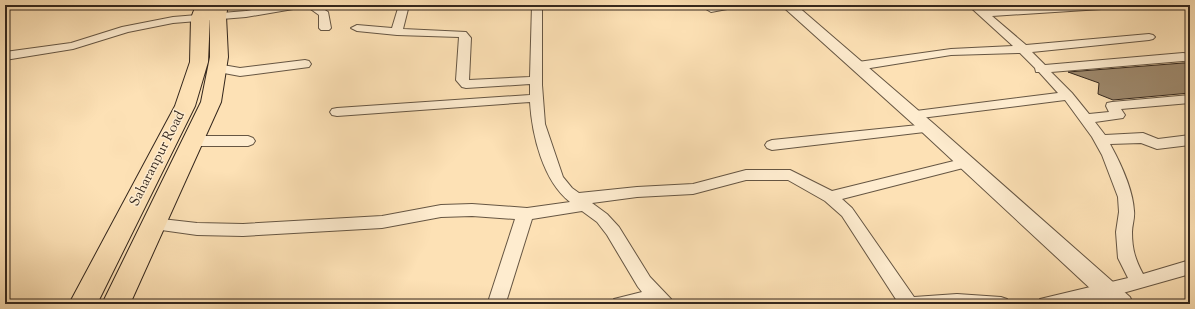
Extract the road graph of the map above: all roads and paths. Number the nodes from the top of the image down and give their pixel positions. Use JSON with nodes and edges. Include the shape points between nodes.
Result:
{"nodes":[{"id":1,"x":299,"y":5,"type":"edge"},
{"id":2,"x":310,"y":5,"type":"edge"},
{"id":3,"x":404,"y":5,"type":"edge"},
{"id":4,"x":537,"y":5,"type":"edge"},
{"id":5,"x":734,"y":5,"type":"edge"},
{"id":6,"x":788,"y":5,"type":"edge"},
{"id":7,"x":1117,"y":5,"type":"edge"},
{"id":8,"x":711,"y":9,"type":"dead end"},
{"id":9,"x":978,"y":9,"type":"edge"},
{"id":10,"x":211,"y":11,"type":"edge"},
{"id":11,"x":325,"y":28,"type":"dead end"},
{"id":12,"x":357,"y":28,"type":"dead end"},
{"id":13,"x":397,"y":32,"type":"junction"},
{"id":14,"x":1149,"y":37,"type":"dead end"},
{"id":15,"x":1022,"y":49,"type":"junction"},
{"id":16,"x":5,"y":56,"type":"edge"},
{"id":17,"x":1190,"y":58,"type":"edge"},
{"id":18,"x":305,"y":64,"type":"dead end"},
{"id":19,"x":858,"y":66,"type":"junction"},
{"id":20,"x":217,"y":68,"type":"junction"},
{"id":21,"x":1040,"y":69,"type":"junction"},
{"id":22,"x":536,"y":80,"type":"junction"},
{"id":23,"x":1068,"y":96,"type":"junction"},
{"id":24,"x":537,"y":98,"type":"junction"},
{"id":25,"x":1190,"y":99,"type":"edge"},
{"id":26,"x":337,"y":112,"type":"dead end"},
{"id":27,"x":913,"y":115,"type":"junction"},
{"id":28,"x":1087,"y":119,"type":"junction"},
{"id":29,"x":928,"y":128,"type":"junction"},
{"id":30,"x":1101,"y":140,"type":"junction"},
{"id":31,"x":1190,"y":140,"type":"edge"},
{"id":32,"x":192,"y":141,"type":"junction"},
{"id":33,"x":248,"y":141,"type":"dead end"},
{"id":34,"x":772,"y":145,"type":"dead end"},
{"id":35,"x":966,"y":163,"type":"junction"},
{"id":36,"x":830,"y":197,"type":"junction"},
{"id":37,"x":580,"y":202,"type":"junction"},
{"id":38,"x":527,"y":214,"type":"junction"},
{"id":39,"x":152,"y":224,"type":"junction"},
{"id":40,"x":1190,"y":267,"type":"edge"},
{"id":41,"x":1138,"y":281,"type":"junction"},
{"id":42,"x":1108,"y":291,"type":"junction"},
{"id":43,"x":660,"y":300,"type":"edge"},
{"id":44,"x":83,"y":304,"type":"edge"},
{"id":45,"x":116,"y":304,"type":"edge"},
{"id":46,"x":498,"y":304,"type":"edge"},
{"id":47,"x":620,"y":304,"type":"edge"},
{"id":48,"x":909,"y":304,"type":"edge"},
{"id":49,"x":913,"y":304,"type":"edge"},
{"id":50,"x":1001,"y":304,"type":"edge"},
{"id":51,"x":1046,"y":304,"type":"edge"},
{"id":52,"x":1122,"y":304,"type":"edge"}],
"edges":[{"from":1,"to":10,"type":"street","via":[[246,14]]},
{"from":2,"to":11,"type":"street","via":[[324,14]]},
{"from":3,"to":13,"type":"street"},
{"from":4,"to":22,"type":"street"},
{"from":5,"to":8,"type":"street"},
{"from":6,"to":19,"type":"street"},
{"from":7,"to":9,"type":"street"},
{"from":9,"to":15,"type":"street"},
{"from":10,"to":16,"type":"street","via":[[150,24],[64,48]]},
{"from":10,"to":20,"type":"main road","name":"Saharanpur Road","via":[[219,57]]},
{"from":10,"to":44,"type":"main road","name":"Saharanpur Road","via":[[185,106]]},
{"from":12,"to":13,"type":"street"},
{"from":13,"to":22,"type":"street","via":[[462,34],[465,38],[462,80],[466,84]]},
{"from":14,"to":15,"type":"street"},
{"from":15,"to":19,"type":"street","via":[[951,52]]},
{"from":15,"to":21,"type":"street"},
{"from":17,"to":21,"type":"street"},
{"from":18,"to":20,"type":"street","via":[[240,72]]},
{"from":19,"to":27,"type":"street"},
{"from":20,"to":32,"type":"main road","name":"Saharanpur Road","via":[[211,102]]},
{"from":21,"to":23,"type":"street"},
{"from":22,"to":24,"type":"street"},
{"from":23,"to":27,"type":"street"},
{"from":23,"to":28,"type":"street"},
{"from":24,"to":26,"type":"street"},
{"from":24,"to":37,"type":"street","via":[[538,124],[557,179],[567,192]]},
{"from":25,"to":28,"type":"street","via":[[1112,106],[1118,114]]},
{"from":27,"to":29,"type":"street"},
{"from":28,"to":30,"type":"street"},
{"from":29,"to":34,"type":"street"},
{"from":29,"to":35,"type":"street"},
{"from":30,"to":31,"type":"street","via":[[1143,138],[1157,144]]},
{"from":30,"to":41,"type":"street","via":[[1125,197],[1126,258]]},
{"from":32,"to":33,"type":"street"},
{"from":32,"to":39,"type":"main road","name":"Saharanpur Road"},
{"from":35,"to":36,"type":"street"},
{"from":35,"to":42,"type":"street"},
{"from":36,"to":37,"type":"street","via":[[790,175],[746,175],[694,189],[637,192]]},
{"from":36,"to":48,"type":"street","via":[[848,212]]},
{"from":37,"to":38,"type":"street"},
{"from":37,"to":43,"type":"street","via":[[602,218],[613,231],[644,282]]},
{"from":38,"to":39,"type":"street","via":[[472,210],[441,211],[382,222],[236,230]]},
{"from":38,"to":46,"type":"street","via":[[523,219]]},
{"from":39,"to":45,"type":"main road","name":"Saharanpur Road"},
{"from":40,"to":41,"type":"street"},
{"from":41,"to":42,"type":"street"},
{"from":42,"to":51,"type":"street"},
{"from":42,"to":52,"type":"street"},
{"from":43,"to":47,"type":"street"},
{"from":49,"to":50,"type":"street","via":[[958,301]]}]}
